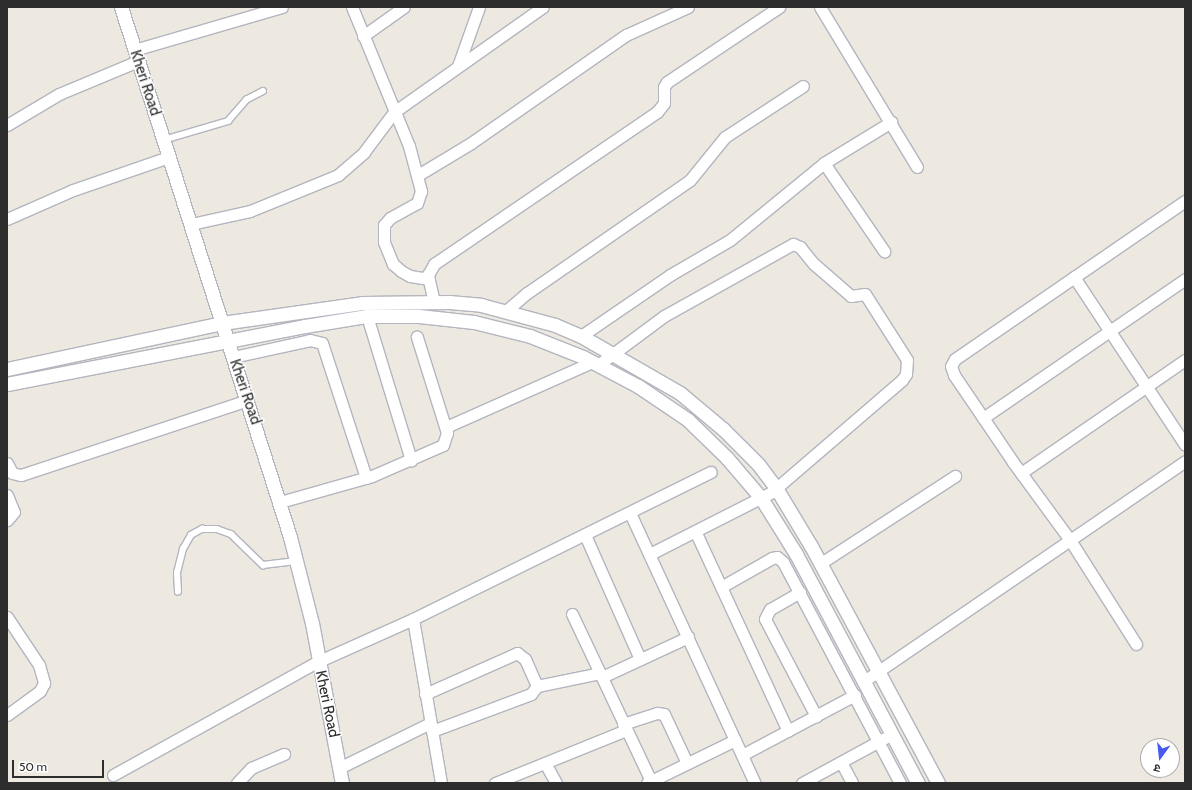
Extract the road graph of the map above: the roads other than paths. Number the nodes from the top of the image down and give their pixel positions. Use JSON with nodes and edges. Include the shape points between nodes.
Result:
{"nodes":[{"id":1,"x":121,"y":7,"type":"edge"},
{"id":2,"x":282,"y":7,"type":"edge"},
{"id":3,"x":352,"y":7,"type":"edge"},
{"id":4,"x":404,"y":7,"type":"edge"},
{"id":5,"x":479,"y":7,"type":"edge"},
{"id":6,"x":543,"y":7,"type":"edge"},
{"id":7,"x":688,"y":7,"type":"edge"},
{"id":8,"x":779,"y":7,"type":"edge"},
{"id":9,"x":820,"y":7,"type":"edge"},
{"id":10,"x":363,"y":36,"type":"junction"},
{"id":11,"x":136,"y":56,"type":"junction"},
{"id":12,"x":458,"y":66,"type":"junction"},
{"id":13,"x":803,"y":86,"type":"dead end"},
{"id":14,"x":263,"y":91,"type":"dead end"},
{"id":15,"x":394,"y":112,"type":"junction"},
{"id":16,"x":891,"y":122,"type":"junction"},
{"id":17,"x":7,"y":125,"type":"edge"},
{"id":18,"x":164,"y":140,"type":"junction"},
{"id":19,"x":170,"y":157,"type":"junction"},
{"id":20,"x":824,"y":163,"type":"junction"},
{"id":21,"x":917,"y":167,"type":"dead end"},
{"id":22,"x":418,"y":175,"type":"junction"},
{"id":23,"x":1185,"y":201,"type":"edge"},
{"id":24,"x":7,"y":219,"type":"edge"},
{"id":25,"x":191,"y":224,"type":"junction"},
{"id":26,"x":884,"y":251,"type":"dead end"},
{"id":27,"x":1074,"y":277,"type":"junction"},
{"id":28,"x":429,"y":279,"type":"junction"},
{"id":29,"x":1185,"y":279,"type":"edge"},
{"id":30,"x":434,"y":302,"type":"junction"},
{"id":31,"x":506,"y":311,"type":"junction"},
{"id":32,"x":367,"y":316,"type":"junction"},
{"id":33,"x":1110,"y":331,"type":"junction"},
{"id":34,"x":225,"y":333,"type":"junction"},
{"id":35,"x":581,"y":336,"type":"junction"},
{"id":36,"x":417,"y":337,"type":"dead end"},
{"id":37,"x":233,"y":357,"type":"junction"},
{"id":38,"x":603,"y":359,"type":"junction"},
{"id":39,"x":1185,"y":360,"type":"edge"},
{"id":40,"x":7,"y":369,"type":"edge"},
{"id":41,"x":7,"y":384,"type":"edge"},
{"id":42,"x":1147,"y":386,"type":"junction"},
{"id":43,"x":248,"y":400,"type":"junction"},
{"id":44,"x":983,"y":418,"type":"junction"},
{"id":45,"x":446,"y":427,"type":"junction"},
{"id":46,"x":1185,"y":445,"type":"edge"},
{"id":47,"x":411,"y":460,"type":"junction"},
{"id":48,"x":1185,"y":461,"type":"edge"},
{"id":49,"x":9,"y":471,"type":"edge"},
{"id":50,"x":711,"y":472,"type":"dead end"},
{"id":51,"x":1021,"y":473,"type":"junction"},
{"id":52,"x":955,"y":476,"type":"dead end"},
{"id":53,"x":366,"y":478,"type":"junction"},
{"id":54,"x":769,"y":493,"type":"junction"},
{"id":55,"x":7,"y":495,"type":"edge"},
{"id":56,"x":280,"y":502,"type":"junction"},
{"id":57,"x":630,"y":513,"type":"junction"},
{"id":58,"x":7,"y":520,"type":"edge"},
{"id":59,"x":696,"y":532,"type":"junction"},
{"id":60,"x":584,"y":535,"type":"junction"},
{"id":61,"x":1070,"y":540,"type":"junction"},
{"id":62,"x":650,"y":554,"type":"junction"},
{"id":63,"x":296,"y":561,"type":"junction"},
{"id":64,"x":821,"y":563,"type":"junction"},
{"id":65,"x":721,"y":587,"type":"junction"},
{"id":66,"x":178,"y":592,"type":"dead end"},
{"id":67,"x":800,"y":592,"type":"junction"},
{"id":68,"x":572,"y":614,"type":"dead end"},
{"id":69,"x":7,"y":617,"type":"edge"},
{"id":70,"x":414,"y":619,"type":"junction"},
{"id":71,"x":688,"y":637,"type":"junction"},
{"id":72,"x":1136,"y":644,"type":"dead end"},
{"id":73,"x":640,"y":659,"type":"junction"},
{"id":74,"x":317,"y":662,"type":"junction"},
{"id":75,"x":601,"y":675,"type":"junction"},
{"id":76,"x":872,"y":676,"type":"junction"},
{"id":77,"x":537,"y":686,"type":"junction"},
{"id":78,"x":425,"y":694,"type":"junction"},
{"id":79,"x":855,"y":695,"type":"junction"},
{"id":80,"x":7,"y":715,"type":"edge"},
{"id":81,"x":816,"y":716,"type":"junction"},
{"id":82,"x":431,"y":727,"type":"junction"},
{"id":83,"x":625,"y":727,"type":"junction"},
{"id":84,"x":788,"y":731,"type":"junction"},
{"id":85,"x":893,"y":734,"type":"junction"},
{"id":86,"x":735,"y":740,"type":"junction"},
{"id":87,"x":879,"y":741,"type":"junction"},
{"id":88,"x":284,"y":754,"type":"dead end"},
{"id":89,"x":742,"y":755,"type":"junction"},
{"id":90,"x":841,"y":762,"type":"junction"},
{"id":91,"x":545,"y":763,"type":"junction"},
{"id":92,"x":687,"y":763,"type":"junction"},
{"id":93,"x":339,"y":768,"type":"junction"},
{"id":94,"x":113,"y":775,"type":"dead end"},
{"id":95,"x":649,"y":782,"type":"edge"},
{"id":96,"x":237,"y":783,"type":"edge"},
{"id":97,"x":342,"y":783,"type":"edge"},
{"id":98,"x":441,"y":783,"type":"edge"},
{"id":99,"x":495,"y":783,"type":"edge"},
{"id":100,"x":556,"y":783,"type":"edge"},
{"id":101,"x":755,"y":783,"type":"edge"},
{"id":102,"x":802,"y":783,"type":"edge"},
{"id":103,"x":852,"y":783,"type":"edge"},
{"id":104,"x":900,"y":783,"type":"edge"},
{"id":105,"x":918,"y":783,"type":"edge"},
{"id":106,"x":938,"y":783,"type":"edge"}],
"edges":[{"from":1,"to":11,"type":"street","name":"Kheri Road"},
{"from":2,"to":11,"type":"street"},
{"from":3,"to":10,"type":"street"},
{"from":4,"to":10,"type":"street"},
{"from":5,"to":12,"type":"street"},
{"from":6,"to":12,"type":"street"},
{"from":7,"to":22,"type":"street","via":[[621,39],[471,143]]},
{"from":8,"to":28,"type":"street","via":[[667,82],[664,86],[664,103],[657,112],[434,264],[429,271]]},
{"from":9,"to":16,"type":"street"},
{"from":10,"to":15,"type":"street"},
{"from":11,"to":17,"type":"street","via":[[59,94]]},
{"from":11,"to":18,"type":"street","name":"Kheri Road"},
{"from":12,"to":15,"type":"street"},
{"from":13,"to":31,"type":"street","via":[[725,137],[690,180],[527,293]]},
{"from":14,"to":18,"type":"lane","via":[[246,100],[228,121]]},
{"from":15,"to":22,"type":"street"},
{"from":15,"to":25,"type":"street","via":[[364,152],[338,175],[250,211]]},
{"from":16,"to":20,"type":"street"},
{"from":16,"to":21,"type":"street"},
{"from":18,"to":19,"type":"street","name":"Kheri Road"},
{"from":19,"to":24,"type":"street","via":[[73,190]]},
{"from":19,"to":25,"type":"street","name":"Kheri Road"},
{"from":20,"to":26,"type":"street"},
{"from":20,"to":35,"type":"street","via":[[730,240],[670,275]]},
{"from":22,"to":28,"type":"street","via":[[420,198],[417,203],[390,218],[384,225],[382,234],[393,264],[410,276]]},
{"from":23,"to":27,"type":"street"},
{"from":25,"to":34,"type":"street","name":"Kheri Road"},
{"from":27,"to":33,"type":"street"},
{"from":27,"to":44,"type":"street","via":[[952,362],[950,366],[954,375]]},
{"from":28,"to":30,"type":"street"},
{"from":29,"to":33,"type":"street"},
{"from":30,"to":31,"type":"street","via":[[481,305]]},
{"from":30,"to":34,"type":"street","via":[[362,303]]},
{"from":31,"to":35,"type":"street","via":[[555,325]]},
{"from":32,"to":34,"type":"street","via":[[305,326]]},
{"from":32,"to":38,"type":"street","via":[[419,316],[474,322]]},
{"from":32,"to":47,"type":"street"},
{"from":33,"to":42,"type":"street"},
{"from":33,"to":44,"type":"street"},
{"from":34,"to":37,"type":"street","name":"Kheri Road"},
{"from":34,"to":40,"type":"street"},
{"from":34,"to":41,"type":"street"},
{"from":35,"to":38,"type":"street"},
{"from":36,"to":45,"type":"street"},
{"from":37,"to":43,"type":"street","name":"Kheri Road"},
{"from":37,"to":53,"type":"street","via":[[305,341],[322,343]]},
{"from":38,"to":45,"type":"street"},
{"from":38,"to":54,"type":"street","via":[[688,420]]},
{"from":38,"to":54,"type":"street","via":[[680,392],[700,408],[740,445]]},
{"from":38,"to":54,"type":"street","via":[[680,306],[793,244],[800,247],[814,264],[851,296],[865,294],[904,355],[908,367],[906,374]]},
{"from":39,"to":42,"type":"street"},
{"from":42,"to":46,"type":"street"},
{"from":42,"to":51,"type":"street"},
{"from":43,"to":49,"type":"street","via":[[21,475]]},
{"from":43,"to":56,"type":"street","name":"Kheri Road"},
{"from":44,"to":51,"type":"street"},
{"from":45,"to":47,"type":"street","via":[[447,440],[443,445]]},
{"from":47,"to":53,"type":"street"},
{"from":48,"to":61,"type":"street"},
{"from":50,"to":57,"type":"street"},
{"from":51,"to":61,"type":"street"},
{"from":52,"to":64,"type":"street"},
{"from":53,"to":56,"type":"street"},
{"from":54,"to":59,"type":"street"},
{"from":54,"to":64,"type":"street"},
{"from":54,"to":76,"type":"street","via":[[789,542]]},
{"from":55,"to":58,"type":"street","via":[[14,512]]},
{"from":56,"to":63,"type":"street","name":"Kheri Road"},
{"from":57,"to":60,"type":"street"},
{"from":57,"to":62,"type":"street"},
{"from":59,"to":62,"type":"street"},
{"from":59,"to":65,"type":"street"},
{"from":60,"to":70,"type":"street"},
{"from":60,"to":73,"type":"street"},
{"from":61,"to":72,"type":"street"},
{"from":61,"to":76,"type":"street"},
{"from":62,"to":71,"type":"street"},
{"from":63,"to":66,"type":"lane","via":[[263,565],[231,534],[217,529],[202,529],[191,535],[183,549],[177,573]]},
{"from":63,"to":74,"type":"street","name":"Kheri Road","via":[[312,623]]},
{"from":64,"to":76,"type":"street"},
{"from":65,"to":67,"type":"street","via":[[777,557],[783,562]]},
{"from":65,"to":84,"type":"street"},
{"from":67,"to":79,"type":"street"},
{"from":67,"to":81,"type":"street","via":[[770,609],[765,619]]},
{"from":68,"to":75,"type":"street"},
{"from":69,"to":80,"type":"street","via":[[39,665],[44,684],[40,691]]},
{"from":70,"to":74,"type":"street"},
{"from":70,"to":78,"type":"street"},
{"from":71,"to":73,"type":"street"},
{"from":71,"to":86,"type":"street"},
{"from":73,"to":75,"type":"street"},
{"from":74,"to":93,"type":"street","name":"Kheri Road"},
{"from":74,"to":94,"type":"street"},
{"from":75,"to":77,"type":"street"},
{"from":75,"to":83,"type":"street"},
{"from":76,"to":85,"type":"street"},
{"from":76,"to":106,"type":"street"},
{"from":77,"to":78,"type":"street","via":[[525,659],[517,653]]},
{"from":77,"to":82,"type":"street","via":[[531,694]]},
{"from":78,"to":82,"type":"street"},
{"from":79,"to":81,"type":"street"},
{"from":79,"to":87,"type":"street"},
{"from":81,"to":84,"type":"street"},
{"from":82,"to":93,"type":"street"},
{"from":82,"to":98,"type":"street"},
{"from":83,"to":91,"type":"street"},
{"from":83,"to":92,"type":"street","via":[[657,713],[664,714]]},
{"from":83,"to":95,"type":"street"},
{"from":84,"to":89,"type":"street"},
{"from":85,"to":87,"type":"street"},
{"from":85,"to":105,"type":"street"},
{"from":86,"to":89,"type":"street"},
{"from":86,"to":92,"type":"street"},
{"from":87,"to":90,"type":"street"},
{"from":87,"to":104,"type":"street"},
{"from":88,"to":96,"type":"street","via":[[251,768]]},
{"from":89,"to":101,"type":"street"},
{"from":90,"to":102,"type":"street"},
{"from":90,"to":103,"type":"street"},
{"from":91,"to":99,"type":"street"},
{"from":91,"to":100,"type":"street"},
{"from":92,"to":95,"type":"street"},
{"from":93,"to":97,"type":"street","name":"Kheri Road"}]}
